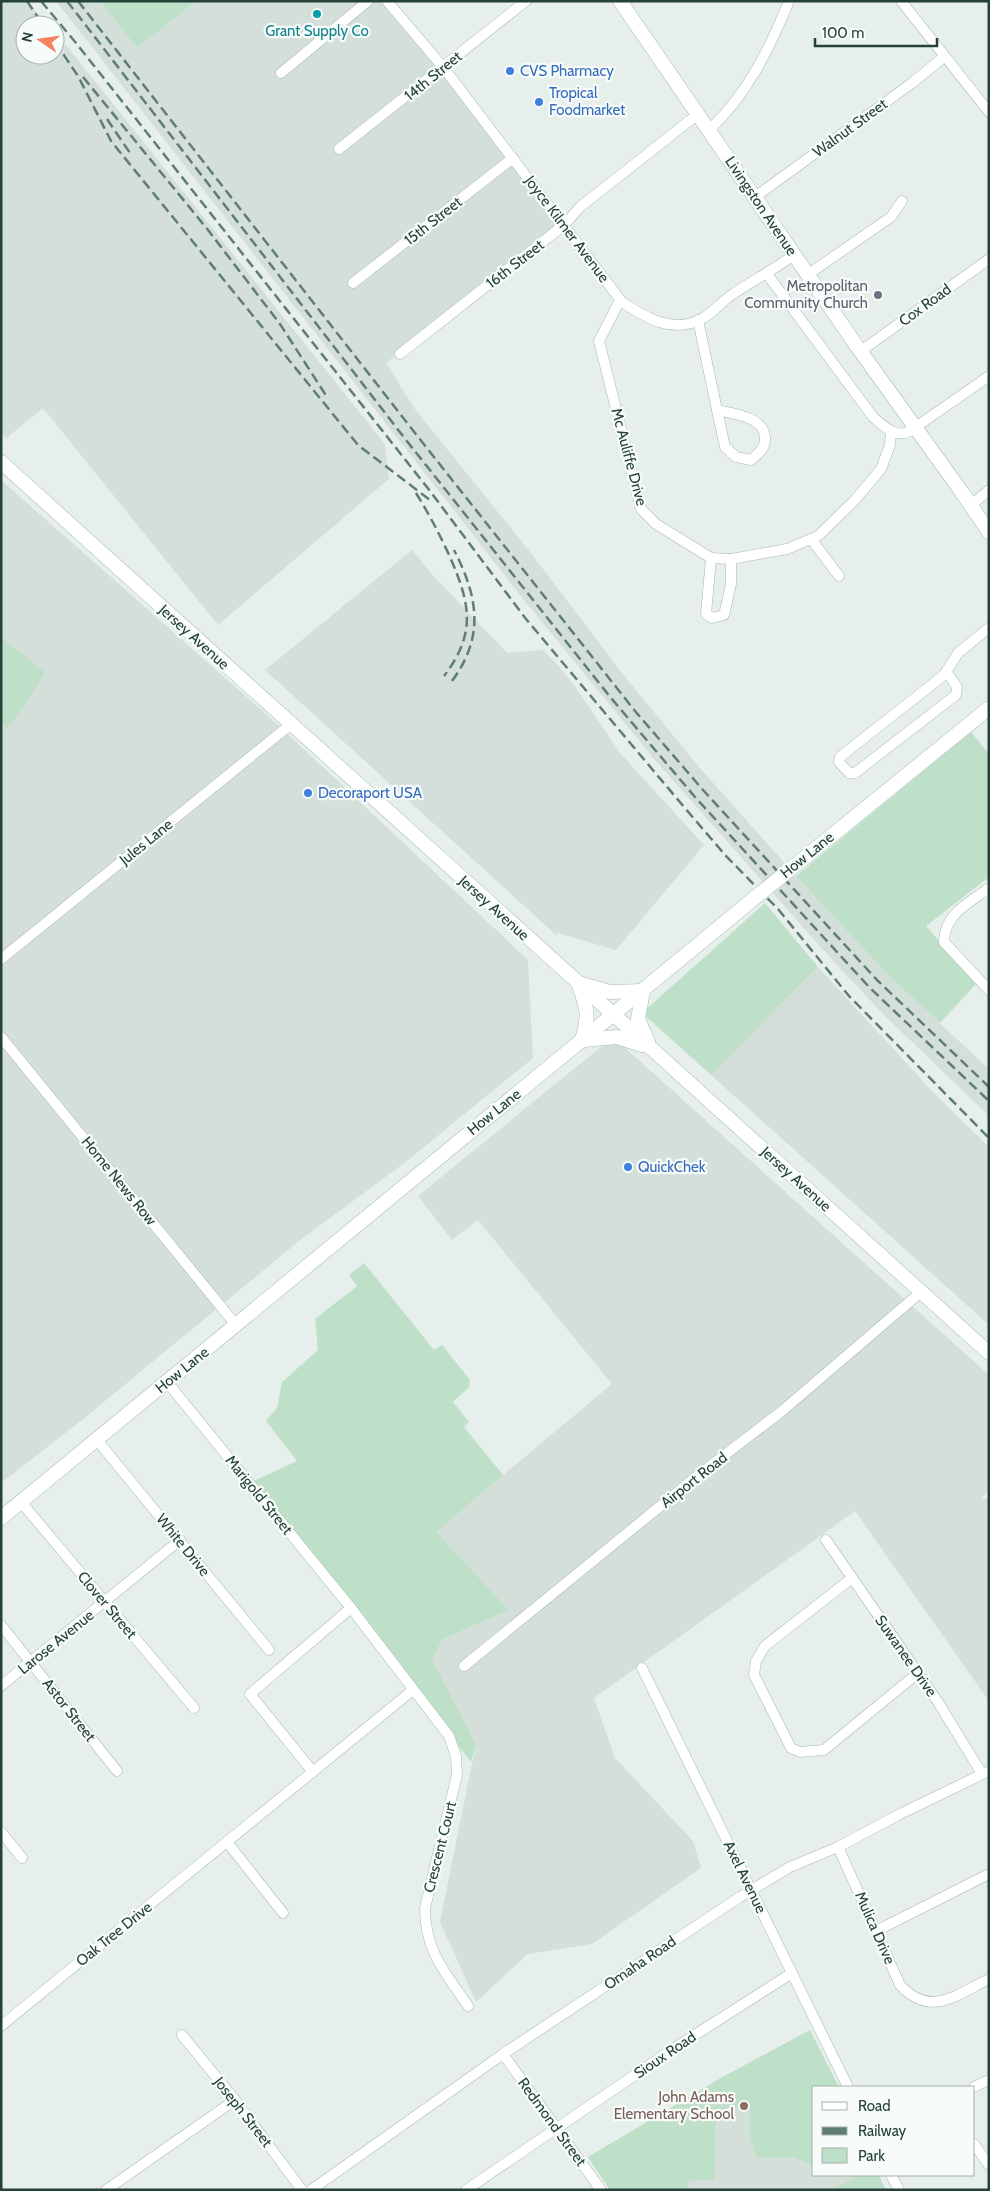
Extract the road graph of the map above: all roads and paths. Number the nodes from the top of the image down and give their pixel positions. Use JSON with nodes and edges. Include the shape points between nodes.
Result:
{"nodes":[{"id":1,"x":368,"y":1,"type":"edge"},
{"id":2,"x":387,"y":1,"type":"edge"},
{"id":3,"x":526,"y":1,"type":"edge"},
{"id":4,"x":620,"y":1,"type":"edge"},
{"id":5,"x":789,"y":1,"type":"edge"},
{"id":6,"x":901,"y":1,"type":"edge"},
{"id":7,"x":944,"y":57,"type":"junction"},
{"id":8,"x":443,"y":67,"type":"junction"},
{"id":9,"x":281,"y":73,"type":"dead end"},
{"id":10,"x":989,"y":112,"type":"edge"},
{"id":11,"x":698,"y":114,"type":"junction"},
{"id":12,"x":709,"y":130,"type":"junction"},
{"id":13,"x":339,"y":149,"type":"dead end"},
{"id":14,"x":513,"y":158,"type":"junction"},
{"id":15,"x":755,"y":197,"type":"junction"},
{"id":16,"x":902,"y":201,"type":"dead end"},
{"id":17,"x":564,"y":225,"type":"junction"},
{"id":18,"x":794,"y":255,"type":"junction"},
{"id":19,"x":989,"y":258,"type":"edge"},
{"id":20,"x":767,"y":274,"type":"junction"},
{"id":21,"x":807,"y":275,"type":"junction"},
{"id":22,"x":353,"y":283,"type":"dead end"},
{"id":23,"x":620,"y":300,"type":"junction"},
{"id":24,"x":698,"y":320,"type":"junction"},
{"id":25,"x":860,"y":351,"type":"junction"},
{"id":26,"x":400,"y":354,"type":"dead end"},
{"id":27,"x":989,"y":376,"type":"edge"},
{"id":28,"x":717,"y":410,"type":"junction"},
{"id":29,"x":916,"y":428,"type":"junction"},
{"id":30,"x":891,"y":432,"type":"junction"},
{"id":31,"x":1,"y":462,"type":"edge"},
{"id":32,"x":989,"y":490,"type":"edge"},
{"id":33,"x":971,"y":504,"type":"junction"},
{"id":34,"x":989,"y":532,"type":"edge"},
{"id":35,"x":811,"y":539,"type":"junction"},
{"id":36,"x":711,"y":558,"type":"junction"},
{"id":37,"x":731,"y":560,"type":"junction"},
{"id":38,"x":840,"y":576,"type":"dead end"},
{"id":39,"x":989,"y":628,"type":"edge"},
{"id":40,"x":946,"y":671,"type":"junction"},
{"id":41,"x":989,"y":708,"type":"edge"},
{"id":42,"x":290,"y":725,"type":"junction"},
{"id":43,"x":989,"y":888,"type":"edge"},
{"id":44,"x":1,"y":959,"type":"edge"},
{"id":45,"x":578,"y":983,"type":"junction"},
{"id":46,"x":643,"y":990,"type":"junction"},
{"id":47,"x":989,"y":990,"type":"edge"},
{"id":48,"x":613,"y":1014,"type":"junction"},
{"id":49,"x":1,"y":1037,"type":"edge"},
{"id":50,"x":582,"y":1040,"type":"junction"},
{"id":51,"x":652,"y":1049,"type":"junction"},
{"id":52,"x":922,"y":1292,"type":"junction"},
{"id":53,"x":236,"y":1325,"type":"junction"},
{"id":54,"x":989,"y":1353,"type":"edge"},
{"id":55,"x":167,"y":1382,"type":"junction"},
{"id":56,"x":97,"y":1440,"type":"junction"},
{"id":57,"x":21,"y":1502,"type":"junction"},
{"id":58,"x":1,"y":1518,"type":"edge"},
{"id":59,"x":180,"y":1540,"type":"junction"},
{"id":60,"x":826,"y":1540,"type":"dead end"},
{"id":61,"x":852,"y":1578,"type":"junction"},
{"id":62,"x":104,"y":1602,"type":"junction"},
{"id":63,"x":351,"y":1608,"type":"junction"},
{"id":64,"x":1,"y":1625,"type":"edge"},
{"id":65,"x":269,"y":1650,"type":"dead end"},
{"id":66,"x":31,"y":1662,"type":"junction"},
{"id":67,"x":464,"y":1666,"type":"dead end"},
{"id":68,"x":642,"y":1668,"type":"dead end"},
{"id":69,"x":918,"y":1673,"type":"junction"},
{"id":70,"x":1,"y":1686,"type":"edge"},
{"id":71,"x":413,"y":1690,"type":"junction"},
{"id":72,"x":194,"y":1708,"type":"dead end"},
{"id":73,"x":117,"y":1771,"type":"dead end"},
{"id":74,"x":313,"y":1772,"type":"junction"},
{"id":75,"x":985,"y":1773,"type":"edge"},
{"id":76,"x":1,"y":1832,"type":"edge"},
{"id":77,"x":227,"y":1842,"type":"junction"},
{"id":78,"x":838,"y":1847,"type":"junction"},
{"id":79,"x":22,"y":1858,"type":"dead end"},
{"id":80,"x":989,"y":1874,"type":"edge"},
{"id":81,"x":751,"y":1890,"type":"junction"},
{"id":82,"x":283,"y":1913,"type":"dead end"},
{"id":83,"x":876,"y":1931,"type":"junction"},
{"id":84,"x":792,"y":1973,"type":"junction"},
{"id":85,"x":989,"y":1979,"type":"edge"},
{"id":86,"x":468,"y":2006,"type":"dead end"},
{"id":87,"x":1,"y":2026,"type":"edge"},
{"id":88,"x":182,"y":2035,"type":"dead end"},
{"id":89,"x":503,"y":2054,"type":"junction"},
{"id":90,"x":989,"y":2080,"type":"edge"},
{"id":91,"x":848,"y":2086,"type":"edge"},
{"id":92,"x":975,"y":2087,"type":"edge"},
{"id":93,"x":235,"y":2100,"type":"junction"},
{"id":94,"x":557,"y":2128,"type":"junction"},
{"id":95,"x":975,"y":2145,"type":"edge"},
{"id":96,"x":989,"y":2165,"type":"edge"},
{"id":97,"x":891,"y":2176,"type":"edge"},
{"id":98,"x":106,"y":2190,"type":"edge"},
{"id":99,"x":302,"y":2190,"type":"edge"},
{"id":100,"x":311,"y":2190,"type":"edge"},
{"id":101,"x":466,"y":2190,"type":"edge"},
{"id":102,"x":600,"y":2190,"type":"edge"},
{"id":103,"x":898,"y":2190,"type":"edge"}],
"edges":[{"from":1,"to":9,"type":"street"},
{"from":2,"to":8,"type":"street","name":"Joyce Kilmer Avenue"},
{"from":3,"to":8,"type":"street","name":"14th Street"},
{"from":4,"to":11,"type":"main road","name":"Livingston Avenue"},
{"from":5,"to":12,"type":"street","via":[[756,72]]},
{"from":6,"to":7,"type":"street"},
{"from":7,"to":10,"type":"street"},
{"from":7,"to":15,"type":"street","name":"Walnut Street"},
{"from":8,"to":13,"type":"street","name":"14th Street"},
{"from":8,"to":14,"type":"street","name":"Joyce Kilmer Avenue"},
{"from":11,"to":12,"type":"main road","name":"Livingston Avenue"},
{"from":11,"to":17,"type":"street","name":"16th Street","via":[[580,207]]},
{"from":12,"to":15,"type":"main road","name":"Livingston Avenue"},
{"from":14,"to":17,"type":"street","name":"Joyce Kilmer Avenue"},
{"from":14,"to":22,"type":"street","name":"15th Street"},
{"from":15,"to":18,"type":"main road","name":"Livingston Avenue"},
{"from":16,"to":21,"type":"street","via":[[891,217]]},
{"from":17,"to":23,"type":"street","name":"Joyce Kilmer Avenue"},
{"from":17,"to":26,"type":"street","name":"16th Street"},
{"from":18,"to":20,"type":"street","name":"Joyce Kilmer Avenue"},
{"from":18,"to":21,"type":"main road","name":"Livingston Avenue"},
{"from":19,"to":25,"type":"street","name":"Cox Road"},
{"from":20,"to":24,"type":"street","name":"Joyce Kilmer Avenue"},
{"from":20,"to":30,"type":"street","via":[[873,417]]},
{"from":21,"to":25,"type":"main road","name":"Livingston Avenue"},
{"from":23,"to":24,"type":"street","name":"Joyce Kilmer Avenue","via":[[659,323],[682,325]]},
{"from":23,"to":36,"type":"street","name":"Mc Auliffe Drive","via":[[598,341],[641,509],[656,524]]},
{"from":24,"to":28,"type":"street"},
{"from":25,"to":29,"type":"main road","name":"Livingston Avenue"},
{"from":27,"to":29,"type":"street"},
{"from":28,"to":28,"type":"street","via":[[725,447],[736,457],[751,460],[761,452],[766,441],[760,423]]},
{"from":29,"to":30,"type":"street","via":[[906,433]]},
{"from":29,"to":33,"type":"main road","name":"Livingston Avenue"},
{"from":30,"to":35,"type":"street","name":"Mc Auliffe Drive","via":[[881,469],[854,501]]},
{"from":31,"to":42,"type":"main road","name":"Jersey Avenue"},
{"from":32,"to":33,"type":"street"},
{"from":33,"to":34,"type":"main road","name":"Livingston Avenue"},
{"from":35,"to":37,"type":"street","name":"Mc Auliffe Drive","via":[[787,550]]},
{"from":35,"to":38,"type":"street"},
{"from":36,"to":37,"type":"street","name":"Mc Auliffe Drive"},
{"from":36,"to":37,"type":"street","via":[[705,605],[706,614],[712,618],[724,615],[731,584]]},
{"from":39,"to":40,"type":"street","via":[[958,652]]},
{"from":40,"to":40,"type":"street","via":[[840,757],[849,773],[855,773],[956,695],[957,687]]},
{"from":41,"to":46,"type":"main road","name":"How Lane","bridge":true},
{"from":42,"to":44,"type":"street","name":"Jules Lane"},
{"from":42,"to":45,"type":"main road","name":"Jersey Avenue"},
{"from":43,"to":47,"type":"street","via":[[953,915],[945,929],[944,942]]},
{"from":45,"to":46,"type":"main road","via":[[606,992]]},
{"from":45,"to":48,"type":"main road","name":"Jersey Avenue"},
{"from":45,"to":50,"type":"main road","via":[[588,1011]]},
{"from":46,"to":48,"type":"main road","name":"How Lane"},
{"from":46,"to":51,"type":"main road","via":[[638,1019]]},
{"from":48,"to":50,"type":"main road","name":"How Lane"},
{"from":48,"to":51,"type":"main road","name":"Jersey Avenue"},
{"from":49,"to":53,"type":"street","name":"Home News Row"},
{"from":50,"to":51,"type":"main road","via":[[617,1037]]},
{"from":50,"to":53,"type":"main road","name":"How Lane"},
{"from":51,"to":52,"type":"main road","name":"Jersey Avenue"},
{"from":52,"to":54,"type":"main road","name":"Jersey Avenue"},
{"from":52,"to":67,"type":"street","name":"Airport Road","via":[[782,1411]]},
{"from":53,"to":55,"type":"main road","name":"How Lane"},
{"from":55,"to":56,"type":"main road","name":"How Lane"},
{"from":55,"to":63,"type":"street","name":"Marigold Street"},
{"from":56,"to":57,"type":"main road","name":"How Lane"},
{"from":56,"to":59,"type":"street","name":"White Drive"},
{"from":57,"to":58,"type":"main road","name":"How Lane"},
{"from":57,"to":62,"type":"street","name":"Clover Street"},
{"from":59,"to":62,"type":"street","name":"Larose Avenue"},
{"from":59,"to":65,"type":"street","name":"White Drive"},
{"from":60,"to":61,"type":"street","name":"Suwanee Drive"},
{"from":61,"to":69,"type":"street","name":"Suwanee Drive"},
{"from":61,"to":69,"type":"street","via":[[765,1646],[754,1669],[754,1675],[792,1748],[800,1752],[824,1750]]},
{"from":62,"to":66,"type":"street","name":"Larose Avenue"},
{"from":62,"to":72,"type":"street","name":"Clover Street"},
{"from":63,"to":71,"type":"street","name":"Crescent Court"},
{"from":63,"to":74,"type":"street","via":[[250,1694]]},
{"from":64,"to":66,"type":"street","name":"Astor Street"},
{"from":66,"to":70,"type":"street","name":"Larose Avenue"},
{"from":66,"to":73,"type":"street","name":"Astor Street"},
{"from":68,"to":81,"type":"street","name":"Axel Avenue"},
{"from":69,"to":75,"type":"street","name":"Suwanee Drive"},
{"from":71,"to":74,"type":"street"},
{"from":71,"to":86,"type":"street","name":"Crescent Court","via":[[449,1736],[456,1756],[456,1782],[425,1908],[425,1927],[438,1962]]},
{"from":74,"to":77,"type":"street"},
{"from":75,"to":78,"type":"street","name":"Omaha Road"},
{"from":76,"to":79,"type":"street"},
{"from":77,"to":82,"type":"street"},
{"from":77,"to":87,"type":"street","name":"Oak Tree Drive"},
{"from":78,"to":81,"type":"street","name":"Omaha Road","via":[[790,1867]]},
{"from":78,"to":83,"type":"street","name":"Mulica Drive"},
{"from":80,"to":83,"type":"street"},
{"from":81,"to":84,"type":"street","name":"Axel Avenue"},
{"from":81,"to":89,"type":"street","name":"Omaha Road"},
{"from":83,"to":85,"type":"street","name":"Mulica Drive","via":[[900,1985],[921,2002],[941,2003]]},
{"from":84,"to":91,"type":"street","name":"Axel Avenue"},
{"from":84,"to":94,"type":"street","name":"Sioux Road"},
{"from":88,"to":93,"type":"street","name":"Joseph Street"},
{"from":89,"to":94,"type":"street","name":"Redmond Street"},
{"from":89,"to":100,"type":"street","name":"Omaha Road"},
{"from":90,"to":92,"type":"street"},
{"from":93,"to":98,"type":"street"},
{"from":93,"to":99,"type":"street","name":"Joseph Street"},
{"from":94,"to":101,"type":"street","name":"Sioux Road"},
{"from":94,"to":102,"type":"street","name":"Redmond Street"},
{"from":95,"to":96,"type":"street"},
{"from":97,"to":103,"type":"street"}]}
